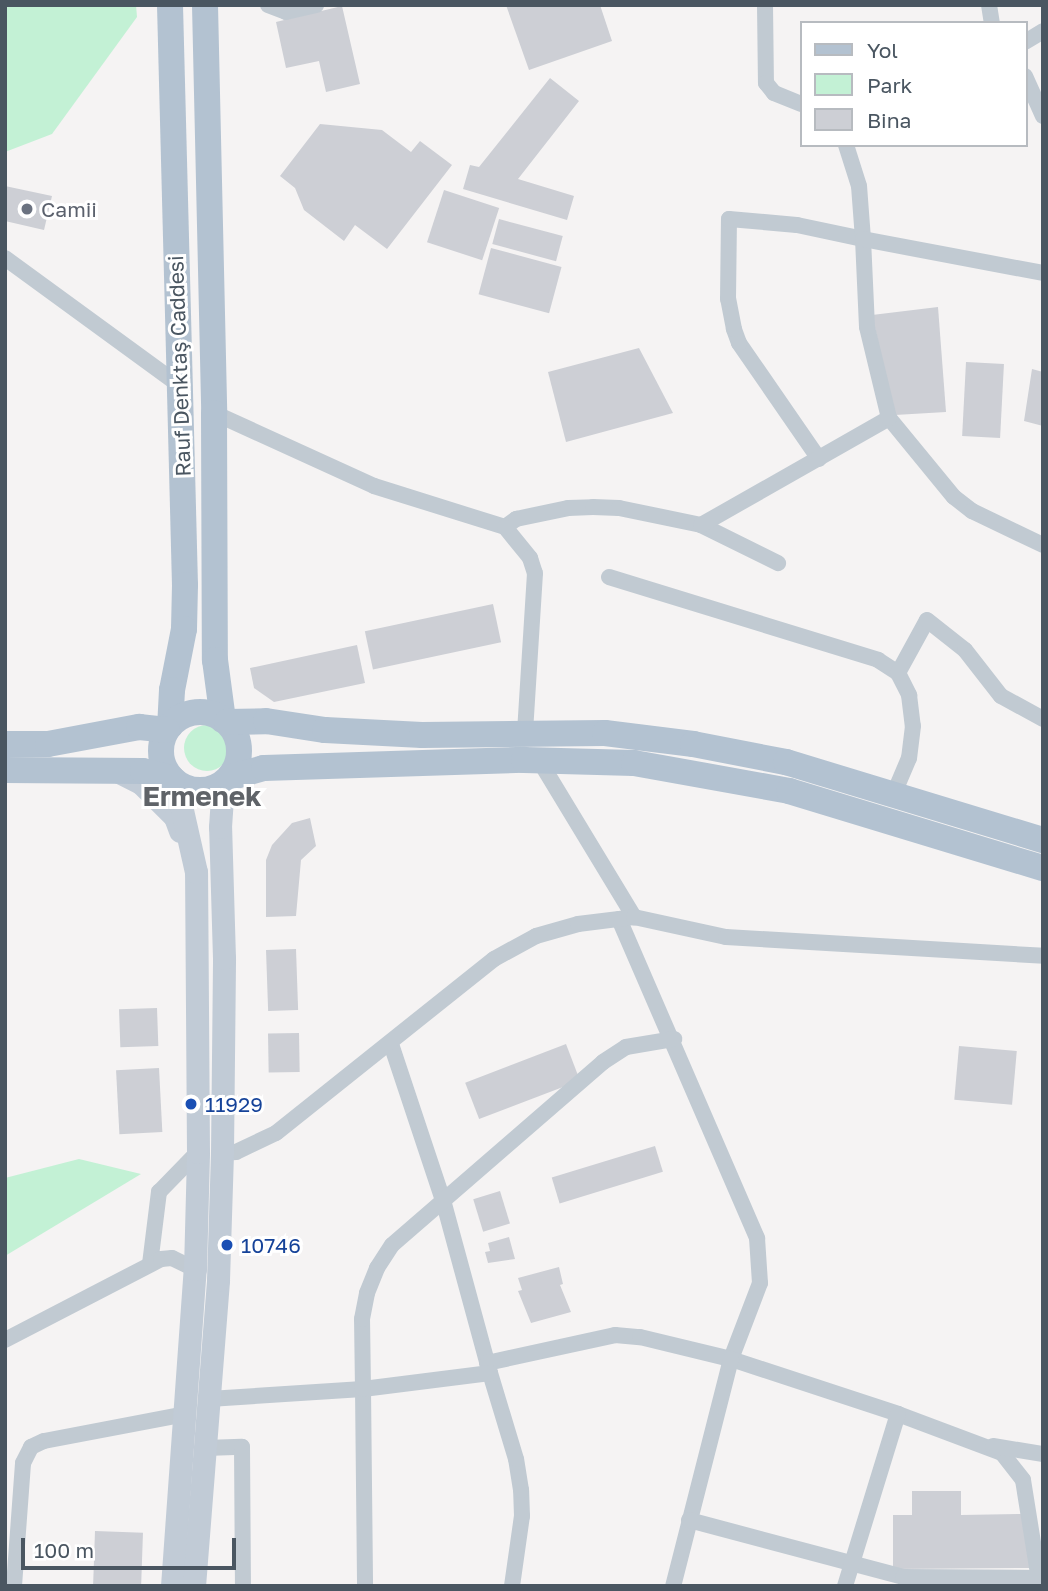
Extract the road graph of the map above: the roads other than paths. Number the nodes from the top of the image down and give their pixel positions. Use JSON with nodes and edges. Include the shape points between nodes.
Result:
{"nodes":[{"id":1,"x":170,"y":5,"type":"edge"},
{"id":2,"x":205,"y":5,"type":"edge"},
{"id":3,"x":268,"y":5,"type":"edge"},
{"id":4,"x":316,"y":5,"type":"edge"},
{"id":5,"x":765,"y":5,"type":"edge"},
{"id":6,"x":1043,"y":31,"type":"edge"},
{"id":7,"x":1027,"y":41,"type":"edge"},
{"id":8,"x":1027,"y":80,"type":"edge"},
{"id":9,"x":800,"y":104,"type":"edge"},
{"id":10,"x":1043,"y":116,"type":"edge"},
{"id":11,"x":847,"y":147,"type":"edge"},
{"id":12,"x":863,"y":239,"type":"junction"},
{"id":13,"x":5,"y":258,"type":"edge"},
{"id":14,"x":1041,"y":268,"type":"edge"},
{"id":15,"x":179,"y":385,"type":"junction"},
{"id":16,"x":214,"y":412,"type":"junction"},
{"id":17,"x":889,"y":418,"type":"junction"},
{"id":18,"x":819,"y":459,"type":"junction"},
{"id":19,"x":701,"y":526,"type":"junction"},
{"id":20,"x":505,"y":527,"type":"junction"},
{"id":21,"x":1043,"y":545,"type":"edge"},
{"id":22,"x":778,"y":563,"type":"dead end"},
{"id":23,"x":608,"y":577,"type":"dead end"},
{"id":24,"x":898,"y":673,"type":"junction"},
{"id":25,"x":1043,"y":719,"type":"edge"},
{"id":26,"x":225,"y":721,"type":"junction"},
{"id":27,"x":169,"y":728,"type":"junction"},
{"id":28,"x":525,"y":732,"type":"junction"},
{"id":29,"x":5,"y":744,"type":"edge"},
{"id":30,"x":539,"y":760,"type":"junction"},
{"id":31,"x":5,"y":770,"type":"edge"},
{"id":32,"x":119,"y":772,"type":"junction"},
{"id":33,"x":226,"y":780,"type":"junction"},
{"id":34,"x":174,"y":781,"type":"junction"},
{"id":35,"x":894,"y":794,"type":"junction"},
{"id":36,"x":1043,"y":840,"type":"edge"},
{"id":37,"x":1043,"y":868,"type":"edge"},
{"id":38,"x":196,"y":872,"type":"junction"},
{"id":39,"x":627,"y":918,"type":"junction"},
{"id":40,"x":1043,"y":957,"type":"edge"},
{"id":41,"x":674,"y":1039,"type":"junction"},
{"id":42,"x":391,"y":1044,"type":"junction"},
{"id":43,"x":198,"y":1152,"type":"junction"},
{"id":44,"x":222,"y":1153,"type":"junction"},
{"id":45,"x":443,"y":1200,"type":"junction"},
{"id":46,"x":150,"y":1264,"type":"junction"},
{"id":47,"x":195,"y":1269,"type":"junction"},
{"id":48,"x":5,"y":1340,"type":"edge"},
{"id":49,"x":731,"y":1359,"type":"junction"},
{"id":50,"x":488,"y":1368,"type":"junction"},
{"id":51,"x":363,"y":1389,"type":"junction"},
{"id":52,"x":209,"y":1399,"type":"junction"},
{"id":53,"x":186,"y":1414,"type":"junction"},
{"id":54,"x":898,"y":1414,"type":"junction"},
{"id":55,"x":987,"y":1446,"type":"junction"},
{"id":56,"x":205,"y":1448,"type":"junction"},
{"id":57,"x":1043,"y":1454,"type":"edge"},
{"id":58,"x":689,"y":1520,"type":"junction"},
{"id":59,"x":851,"y":1563,"type":"junction"},
{"id":60,"x":1040,"y":1582,"type":"edge"},
{"id":61,"x":14,"y":1586,"type":"edge"},
{"id":62,"x":172,"y":1586,"type":"edge"},
{"id":63,"x":194,"y":1586,"type":"edge"},
{"id":64,"x":243,"y":1586,"type":"edge"},
{"id":65,"x":365,"y":1586,"type":"edge"},
{"id":66,"x":512,"y":1586,"type":"edge"},
{"id":67,"x":673,"y":1586,"type":"edge"},
{"id":68,"x":845,"y":1586,"type":"edge"}],
"edges":[{"from":1,"to":15,"type":"main road","name":"Rauf Denktaş Caddesi"},
{"from":2,"to":16,"type":"main road","name":"Rauf Denktaş Caddesi"},
{"from":3,"to":4,"type":"street","via":[[286,12]]},
{"from":5,"to":9,"type":"street","via":[[766,83],[774,93]]},
{"from":6,"to":7,"type":"street"},
{"from":8,"to":10,"type":"street"},
{"from":11,"to":12,"type":"street","via":[[859,186]]},
{"from":12,"to":14,"type":"street"},
{"from":12,"to":17,"type":"street","via":[[867,327]]},
{"from":12,"to":18,"type":"street","via":[[797,225],[729,219],[728,299],[739,343]]},
{"from":13,"to":15,"type":"street"},
{"from":15,"to":27,"type":"main road","name":"Rauf Denktaş Caddesi","via":[[184,629]]},
{"from":16,"to":20,"type":"street","via":[[374,486]]},
{"from":16,"to":26,"type":"main road","name":"Rauf Denktaş Caddesi","via":[[215,660]]},
{"from":17,"to":18,"type":"street"},
{"from":17,"to":21,"type":"street","via":[[954,497],[972,511]]},
{"from":18,"to":19,"type":"street"},
{"from":19,"to":20,"type":"street","via":[[619,508],[593,507],[516,519]]},
{"from":19,"to":22,"type":"street"},
{"from":20,"to":28,"type":"street","via":[[530,558],[535,573]]},
{"from":23,"to":24,"type":"street","via":[[878,660]]},
{"from":24,"to":25,"type":"street","via":[[927,620],[965,650],[1001,696]]},
{"from":24,"to":35,"type":"street","via":[[909,695],[913,726],[909,758]]},
{"from":26,"to":27,"type":"main road","via":[[195,712]]},
{"from":26,"to":28,"type":"main road","via":[[422,735]]},
{"from":26,"to":33,"type":"main road","via":[[234,730],[240,750],[235,770]]},
{"from":27,"to":29,"type":"main road","via":[[138,727],[48,744]]},
{"from":27,"to":34,"type":"main road","via":[[161,752]]},
{"from":28,"to":35,"type":"main road","via":[[605,733],[693,744],[786,762]]},
{"from":30,"to":33,"type":"main road","via":[[264,768]]},
{"from":30,"to":37,"type":"main road","via":[[634,762],[789,791]]},
{"from":30,"to":39,"type":"street"},
{"from":31,"to":32,"type":"main road"},
{"from":32,"to":34,"type":"main road","via":[[143,772]]},
{"from":32,"to":38,"type":"street","via":[[141,783],[175,817]]},
{"from":33,"to":34,"type":"main road","via":[[198,791]]},
{"from":33,"to":44,"type":"street","via":[[220,827]]},
{"from":34,"to":38,"type":"street"},
{"from":35,"to":36,"type":"main road"},
{"from":38,"to":43,"type":"street"},
{"from":39,"to":40,"type":"street","via":[[726,937]]},
{"from":39,"to":41,"type":"street"},
{"from":39,"to":42,"type":"street","via":[[578,924],[536,936],[495,959]]},
{"from":41,"to":45,"type":"street","via":[[615,1053]]},
{"from":41,"to":49,"type":"street","via":[[760,1250],[757,1299]]},
{"from":42,"to":44,"type":"street","via":[[276,1132],[236,1152]]},
{"from":42,"to":45,"type":"street"},
{"from":43,"to":44,"type":"street"},
{"from":43,"to":46,"type":"street","via":[[159,1192]]},
{"from":43,"to":47,"type":"street"},
{"from":44,"to":52,"type":"street"},
{"from":45,"to":50,"type":"street"},
{"from":45,"to":51,"type":"street","via":[[392,1245],[371,1280],[362,1319]]},
{"from":46,"to":47,"type":"street","via":[[172,1258]]},
{"from":46,"to":48,"type":"street"},
{"from":47,"to":53,"type":"street"},
{"from":49,"to":50,"type":"street","via":[[615,1335]]},
{"from":49,"to":54,"type":"street"},
{"from":49,"to":58,"type":"street"},
{"from":50,"to":51,"type":"street"},
{"from":50,"to":66,"type":"street","via":[[522,1490]]},
{"from":51,"to":52,"type":"street"},
{"from":51,"to":65,"type":"street"},
{"from":52,"to":56,"type":"street"},
{"from":53,"to":61,"type":"street","via":[[31,1447],[23,1463]]},
{"from":53,"to":62,"type":"street"},
{"from":54,"to":55,"type":"street"},
{"from":54,"to":59,"type":"street"},
{"from":55,"to":57,"type":"street"},
{"from":55,"to":60,"type":"street","via":[[1014,1465],[1023,1480]]},
{"from":56,"to":63,"type":"street"},
{"from":56,"to":64,"type":"street","via":[[242,1447]]},
{"from":58,"to":59,"type":"street"},
{"from":58,"to":67,"type":"street"},
{"from":59,"to":60,"type":"street","via":[[919,1579]]},
{"from":59,"to":68,"type":"street"}]}
